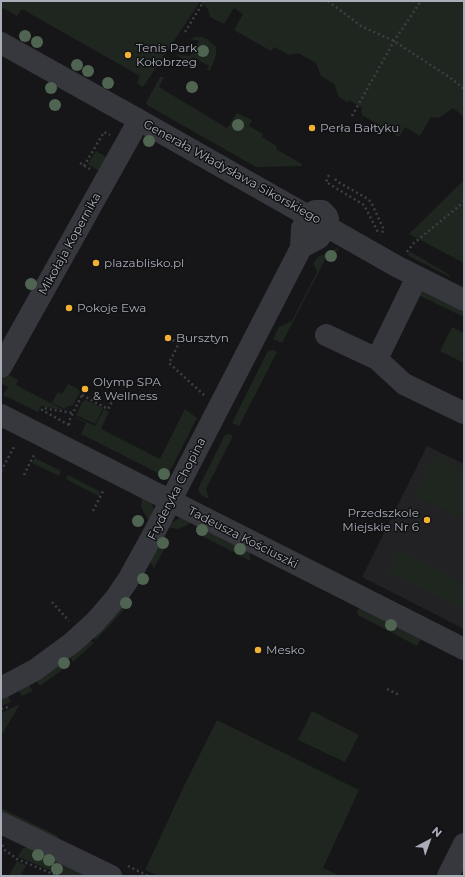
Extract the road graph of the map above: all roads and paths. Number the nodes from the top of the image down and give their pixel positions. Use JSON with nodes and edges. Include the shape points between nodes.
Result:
{"nodes":[{"id":1,"x":204,"y":1,"type":"edge"},
{"id":2,"x":328,"y":1,"type":"edge"},
{"id":3,"x":420,"y":1,"type":"edge"},
{"id":4,"x":185,"y":32,"type":"dead end"},
{"id":5,"x":394,"y":41,"type":"junction"},
{"id":6,"x":1,"y":44,"type":"edge"},
{"id":7,"x":464,"y":89,"type":"edge"},
{"id":8,"x":352,"y":116,"type":"dead end"},
{"id":9,"x":139,"y":120,"type":"junction"},
{"id":10,"x":104,"y":132,"type":"dead end"},
{"id":11,"x":80,"y":163,"type":"dead end"},
{"id":12,"x":329,"y":175,"type":"dead end"},
{"id":13,"x":335,"y":179,"type":"dead end"},
{"id":14,"x":464,"y":201,"type":"edge"},
{"id":15,"x":318,"y":221,"type":"junction"},
{"id":16,"x":380,"y":235,"type":"junction"},
{"id":17,"x":383,"y":242,"type":"dead end"},
{"id":18,"x":398,"y":267,"type":"junction"},
{"id":19,"x":417,"y":278,"type":"junction"},
{"id":20,"x":464,"y":300,"type":"edge"},
{"id":21,"x":326,"y":335,"type":"dead end"},
{"id":22,"x":168,"y":338,"type":"dead end"},
{"id":23,"x":377,"y":359,"type":"junction"},
{"id":24,"x":1,"y":367,"type":"edge"},
{"id":25,"x":85,"y":389,"type":"dead end"},
{"id":26,"x":82,"y":395,"type":"junction"},
{"id":27,"x":208,"y":396,"type":"dead end"},
{"id":28,"x":113,"y":400,"type":"dead end"},
{"id":29,"x":73,"y":413,"type":"junction"},
{"id":30,"x":464,"y":413,"type":"edge"},
{"id":31,"x":1,"y":415,"type":"edge"},
{"id":32,"x":69,"y":424,"type":"junction"},
{"id":33,"x":66,"y":431,"type":"dead end"},
{"id":34,"x":15,"y":445,"type":"dead end"},
{"id":35,"x":34,"y":454,"type":"dead end"},
{"id":36,"x":1,"y":471,"type":"edge"},
{"id":37,"x":24,"y":476,"type":"dead end"},
{"id":38,"x":104,"y":489,"type":"dead end"},
{"id":39,"x":171,"y":501,"type":"junction"},
{"id":40,"x":93,"y":511,"type":"dead end"},
{"id":41,"x":52,"y":602,"type":"dead end"},
{"id":42,"x":75,"y":618,"type":"dead end"},
{"id":43,"x":464,"y":649,"type":"edge"},
{"id":44,"x":1,"y":688,"type":"edge"},
{"id":45,"x":387,"y":689,"type":"dead end"},
{"id":46,"x":399,"y":695,"type":"dead end"},
{"id":47,"x":1,"y":823,"type":"edge"},
{"id":48,"x":464,"y":844,"type":"edge"},
{"id":49,"x":5,"y":850,"type":"dead end"},
{"id":50,"x":58,"y":876,"type":"edge"},
{"id":51,"x":111,"y":876,"type":"edge"},
{"id":52,"x":448,"y":876,"type":"edge"}],
"edges":[{"from":1,"to":4,"type":"path"},
{"from":2,"to":5,"type":"path","via":[[361,26]]},
{"from":3,"to":5,"type":"path"},
{"from":5,"to":7,"type":"path"},
{"from":5,"to":8,"type":"path"},
{"from":6,"to":9,"type":"street","name":"Generała Władysława Sikorskiego"},
{"from":9,"to":15,"type":"street","name":"Generała Władysława Sikorskiego"},
{"from":9,"to":24,"type":"street","name":"Mikołaja Kopernika"},
{"from":10,"to":11,"type":"path","via":[[84,166]]},
{"from":12,"to":16,"type":"path","via":[[326,182],[364,205]]},
{"from":13,"to":16,"type":"path","via":[[371,202],[384,230]]},
{"from":14,"to":18,"type":"path","via":[[414,243]]},
{"from":15,"to":18,"type":"street","name":"Generała Władysława Sikorskiego"},
{"from":15,"to":39,"type":"street","name":"Fryderyka Chopina","via":[[319,238],[302,247]]},
{"from":16,"to":17,"type":"path"},
{"from":18,"to":19,"type":"street","name":"Generała Władysława Sikorskiego"},
{"from":19,"to":20,"type":"street","name":"Generała Władysława Sikorskiego"},
{"from":19,"to":23,"type":"street"},
{"from":21,"to":23,"type":"street"},
{"from":22,"to":27,"type":"path","via":[[179,343],[169,363]]},
{"from":23,"to":30,"type":"street","via":[[404,384]]},
{"from":25,"to":26,"type":"path"},
{"from":26,"to":28,"type":"path","via":[[108,409]]},
{"from":26,"to":29,"type":"path"},
{"from":29,"to":32,"type":"path"},
{"from":29,"to":32,"type":"path","via":[[43,408],[42,410]]},
{"from":31,"to":39,"type":"street","name":"Tadeusza Kościuszki"},
{"from":32,"to":33,"type":"path"},
{"from":34,"to":36,"type":"path"},
{"from":35,"to":37,"type":"path"},
{"from":38,"to":40,"type":"path"},
{"from":39,"to":43,"type":"street","name":"Tadeusza Kościuszki"},
{"from":39,"to":44,"type":"street","name":"Fryderyka Chopina","via":[[128,580],[95,622],[51,659]]},
{"from":41,"to":42,"type":"path","via":[[70,623]]},
{"from":45,"to":46,"type":"path"},
{"from":47,"to":51,"type":"street"},
{"from":48,"to":52,"type":"street"},
{"from":49,"to":50,"type":"path","via":[[17,859]]}]}
